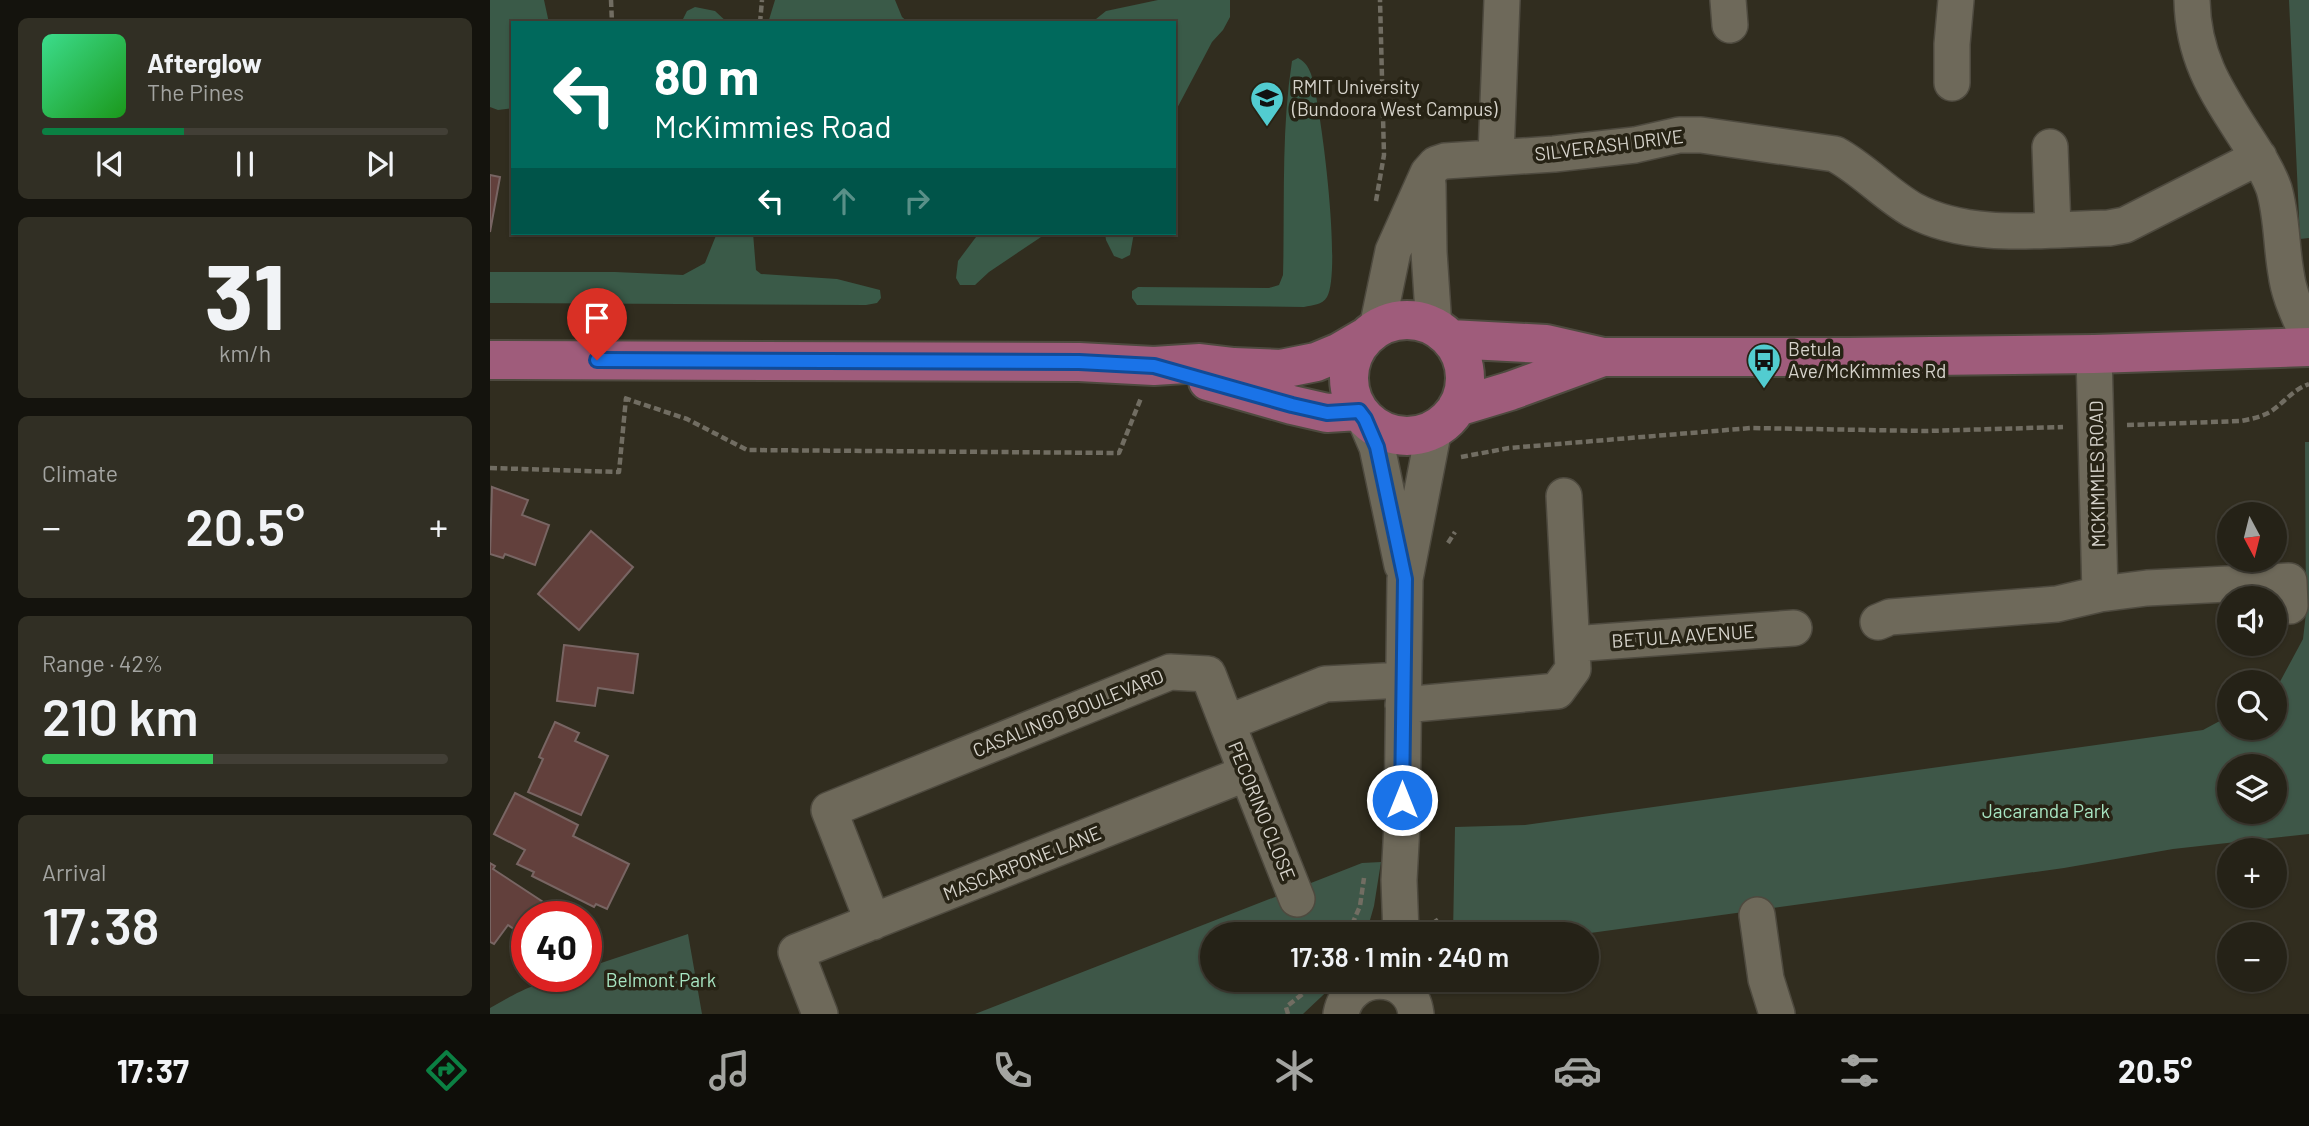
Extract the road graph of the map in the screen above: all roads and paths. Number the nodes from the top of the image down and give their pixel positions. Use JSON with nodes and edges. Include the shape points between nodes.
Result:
{"nodes":[{"id":1,"x":611,"y":0,"type":"edge"},
{"id":2,"x":762,"y":0,"type":"edge"},
{"id":3,"x":1380,"y":0,"type":"edge"},
{"id":4,"x":1502,"y":0,"type":"edge"},
{"id":5,"x":1956,"y":0,"type":"edge"},
{"id":6,"x":2192,"y":0,"type":"edge"},
{"id":7,"x":612,"y":21,"type":"edge"},
{"id":8,"x":760,"y":21,"type":"edge"},
{"id":9,"x":1952,"y":83,"type":"dead end"},
{"id":10,"x":1384,"y":123,"type":"dead end"},
{"id":11,"x":2050,"y":147,"type":"dead end"},
{"id":12,"x":1496,"y":156,"type":"junction"},
{"id":13,"x":2259,"y":157,"type":"junction"},
{"id":14,"x":1428,"y":173,"type":"junction"},
{"id":15,"x":2053,"y":229,"type":"junction"},
{"id":16,"x":1370,"y":333,"type":"junction"},
{"id":17,"x":1442,"y":333,"type":"junction"},
{"id":18,"x":2309,"y":339,"type":"edge"},
{"id":19,"x":2309,"y":347,"type":"edge"},
{"id":20,"x":2094,"y":354,"type":"junction"},
{"id":21,"x":1603,"y":356,"type":"junction"},
{"id":22,"x":490,"y":360,"type":"edge"},
{"id":23,"x":1154,"y":366,"type":"junction"},
{"id":24,"x":2309,"y":384,"type":"edge"},
{"id":25,"x":1362,"y":415,"type":"junction"},
{"id":26,"x":2096,"y":426,"type":"junction"},
{"id":27,"x":1449,"y":432,"type":"junction"},
{"id":28,"x":490,"y":468,"type":"edge"},
{"id":29,"x":1564,"y":496,"type":"dead end"},
{"id":30,"x":1405,"y":579,"type":"junction"},
{"id":31,"x":2100,"y":594,"type":"junction"},
{"id":32,"x":2290,"y":606,"type":"dead end"},
{"id":33,"x":1878,"y":622,"type":"dead end"},
{"id":34,"x":1794,"y":628,"type":"dead end"},
{"id":35,"x":1572,"y":644,"type":"junction"},
{"id":36,"x":1403,"y":693,"type":"junction"},
{"id":37,"x":1227,"y":723,"type":"junction"},
{"id":38,"x":1247,"y":773,"type":"junction"},
{"id":39,"x":1364,"y":875,"type":"dead end"},
{"id":40,"x":1399,"y":880,"type":"junction"},
{"id":41,"x":1297,"y":899,"type":"dead end"},
{"id":42,"x":1757,"y":915,"type":"dead end"},
{"id":43,"x":873,"y":922,"type":"junction"},
{"id":44,"x":1353,"y":922,"type":"edge"},
{"id":45,"x":1382,"y":922,"type":"edge"},
{"id":46,"x":1401,"y":922,"type":"edge"},
{"id":47,"x":1408,"y":995,"type":"edge"},
{"id":48,"x":1340,"y":996,"type":"edge"},
{"id":49,"x":820,"y":1014,"type":"edge"},
{"id":50,"x":1288,"y":1014,"type":"edge"},
{"id":51,"x":1777,"y":1014,"type":"edge"}],
"edges":[{"from":1,"to":7,"type":"path"},
{"from":2,"to":8,"type":"path"},
{"from":3,"to":10,"type":"path"},
{"from":4,"to":12,"type":"street"},
{"from":5,"to":9,"type":"street"},
{"from":6,"to":13,"type":"street","via":[[2204,68]]},
{"from":11,"to":15,"type":"street"},
{"from":12,"to":14,"type":"street","name":"SILVERASH DRIVE","via":[[1445,161]]},
{"from":12,"to":15,"type":"street","name":"SILVERASH DRIVE","via":[[1635,145],[1679,135],[1714,137],[1835,153],[1911,209],[1940,222],[1964,228]]},
{"from":13,"to":15,"type":"street","name":"SILVERASH DRIVE","via":[[2125,225]]},
{"from":13,"to":18,"type":"street","via":[[2273,187],[2291,298]]},
{"from":14,"to":16,"type":"street","via":[[1393,251]]},
{"from":14,"to":17,"type":"street","via":[[1429,252]]},
{"from":16,"to":17,"type":"main road","via":[[1405,320],[1420,321]]},
{"from":16,"to":23,"type":"main road","via":[[1340,352],[1293,367]]},
{"from":16,"to":25,"type":"main road","via":[[1352,357],[1348,376]]},
{"from":17,"to":21,"type":"main road","via":[[1546,344]]},
{"from":17,"to":27,"type":"main road","via":[[1460,354],[1465,372],[1464,390]]},
{"from":19,"to":20,"type":"main road"},
{"from":20,"to":21,"type":"main road"},
{"from":20,"to":26,"type":"street","name":"MCKIMMIES ROAD"},
{"from":21,"to":27,"type":"main road","via":[[1510,391]]},
{"from":22,"to":23,"type":"main road"},
{"from":23,"to":25,"type":"main road","via":[[1292,405]]},
{"from":23,"to":28,"type":"path","via":[[1119,453],[747,450],[687,419],[626,398],[619,472]]},
{"from":24,"to":26,"type":"path","via":[[2292,392],[2272,411],[2241,421]]},
{"from":25,"to":27,"type":"main road","via":[[1398,436]]},
{"from":25,"to":30,"type":"street","via":[[1377,447]]},
{"from":26,"to":27,"type":"path","via":[[1926,431],[1751,428],[1465,454]]},
{"from":26,"to":31,"type":"street","name":"MCKIMMIES ROAD"},
{"from":27,"to":30,"type":"street"},
{"from":29,"to":35,"type":"street"},
{"from":30,"to":36,"type":"street"},
{"from":31,"to":32,"type":"street","via":[[2147,587],[2289,581]]},
{"from":31,"to":33,"type":"street","via":[[2057,604],[1889,617]]},
{"from":34,"to":35,"type":"street","name":"BETULA AVENUE"},
{"from":35,"to":36,"type":"street","via":[[1573,669],[1557,691]]},
{"from":36,"to":37,"type":"street","via":[[1325,684]]},
{"from":36,"to":40,"type":"street"},
{"from":37,"to":38,"type":"street","name":"PECORINO CLOSE"},
{"from":37,"to":43,"type":"street","name":"CASALINGO BOULEVARD","via":[[1208,674],[1170,672],[829,810]]},
{"from":38,"to":41,"type":"street","name":"PECORINO CLOSE"},
{"from":38,"to":43,"type":"street","name":"MASCARPONE LANE"},
{"from":39,"to":44,"type":"path"},
{"from":40,"to":45,"type":"street"},
{"from":40,"to":46,"type":"street"},
{"from":42,"to":51,"type":"street","via":[[1766,979]]},
{"from":43,"to":49,"type":"street","name":"MASCARPONE LANE","via":[[796,952]]},
{"from":47,"to":48,"type":"street","via":[[1393,983],[1380,981],[1367,982]]},
{"from":48,"to":50,"type":"path","via":[[1286,1007]]}]}
